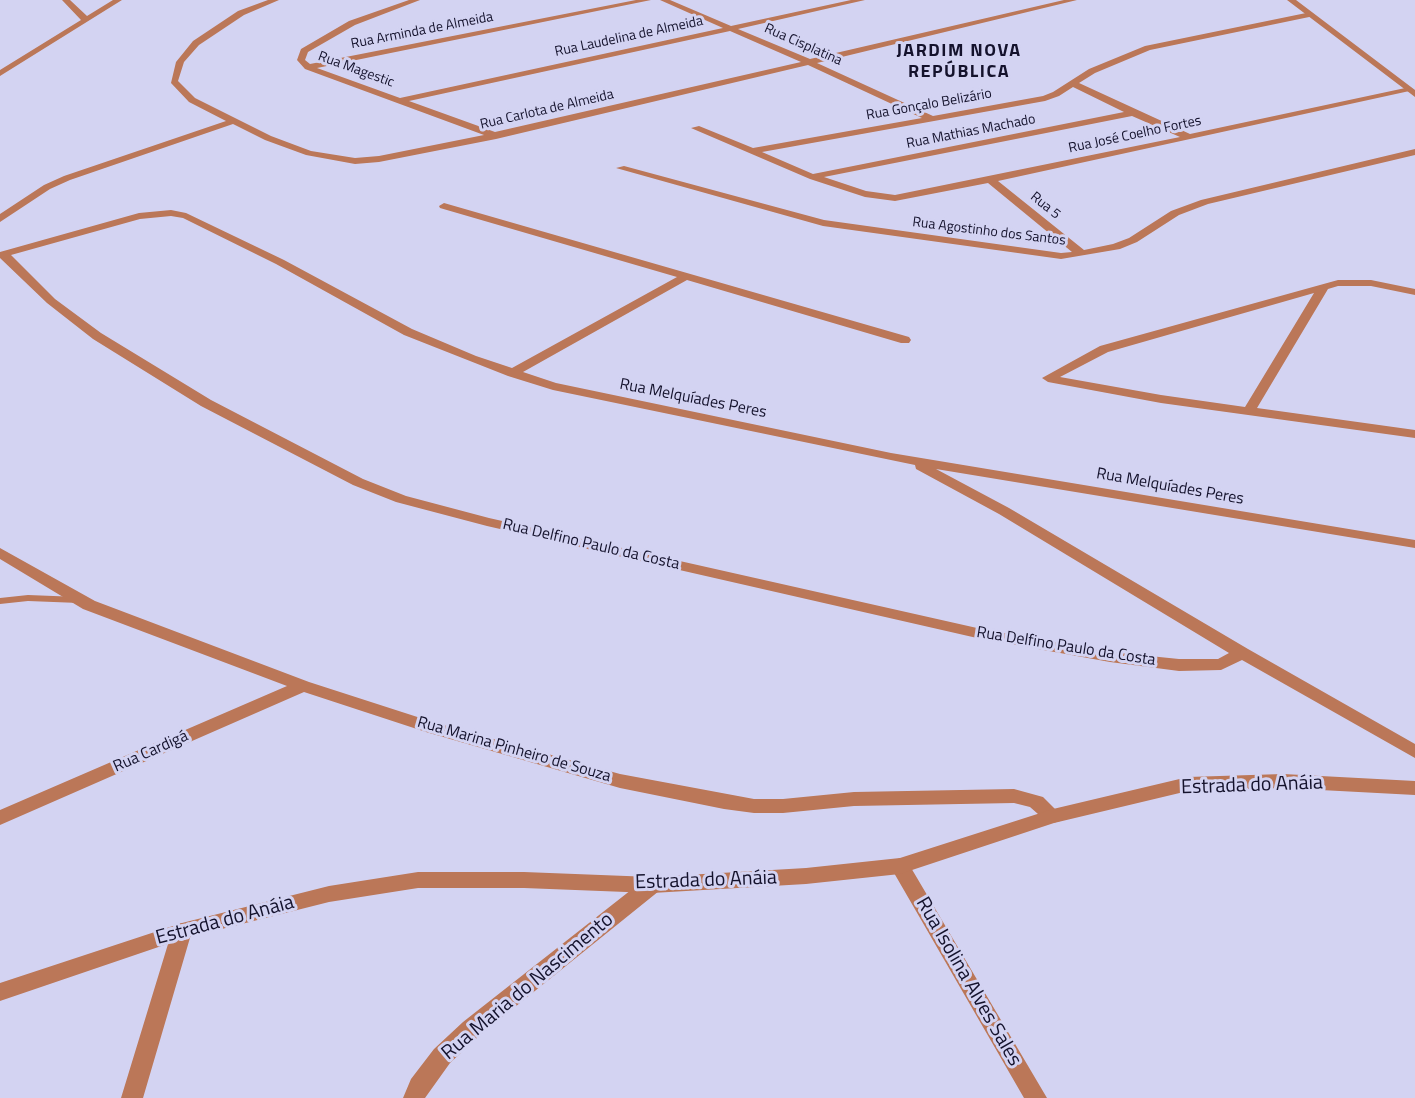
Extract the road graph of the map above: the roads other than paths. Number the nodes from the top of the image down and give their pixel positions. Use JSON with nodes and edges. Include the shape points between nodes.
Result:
{"nodes":[{"id":1,"x":66,"y":0,"type":"edge"},
{"id":2,"x":118,"y":0,"type":"edge"},
{"id":3,"x":275,"y":0,"type":"edge"},
{"id":4,"x":416,"y":0,"type":"edge"},
{"id":5,"x":647,"y":0,"type":"edge"},
{"id":6,"x":664,"y":0,"type":"edge"},
{"id":7,"x":861,"y":0,"type":"edge"},
{"id":8,"x":1073,"y":0,"type":"edge"},
{"id":9,"x":1291,"y":0,"type":"edge"},
{"id":10,"x":1311,"y":14,"type":"junction"},
{"id":11,"x":85,"y":19,"type":"junction"},
{"id":12,"x":731,"y":28,"type":"junction"},
{"id":13,"x":809,"y":62,"type":"junction"},
{"id":14,"x":308,"y":67,"type":"junction"},
{"id":15,"x":0,"y":74,"type":"edge"},
{"id":16,"x":1073,"y":83,"type":"junction"},
{"id":17,"x":1413,"y":92,"type":"edge"},
{"id":18,"x":402,"y":100,"type":"junction"},
{"id":19,"x":1134,"y":113,"type":"junction"},
{"id":20,"x":930,"y":118,"type":"junction"},
{"id":21,"x":231,"y":122,"type":"junction"},
{"id":22,"x":696,"y":128,"type":"dead end"},
{"id":23,"x":496,"y":136,"type":"junction"},
{"id":24,"x":1189,"y":137,"type":"junction"},
{"id":25,"x":754,"y":151,"type":"junction"},
{"id":26,"x":1415,"y":152,"type":"edge"},
{"id":27,"x":621,"y":168,"type":"dead end"},
{"id":28,"x":813,"y":177,"type":"junction"},
{"id":29,"x":990,"y":180,"type":"junction"},
{"id":30,"x":444,"y":206,"type":"dead end"},
{"id":31,"x":0,"y":219,"type":"edge"},
{"id":32,"x":2,"y":254,"type":"edge"},
{"id":33,"x":1082,"y":254,"type":"junction"},
{"id":34,"x":687,"y":276,"type":"junction"},
{"id":35,"x":1324,"y":286,"type":"junction"},
{"id":36,"x":1415,"y":292,"type":"edge"},
{"id":37,"x":905,"y":340,"type":"dead end"},
{"id":38,"x":512,"y":373,"type":"junction"},
{"id":39,"x":1250,"y":410,"type":"junction"},
{"id":40,"x":1413,"y":430,"type":"edge"},
{"id":41,"x":910,"y":460,"type":"junction"},
{"id":42,"x":1415,"y":544,"type":"edge"},
{"id":43,"x":1,"y":555,"type":"edge"},
{"id":44,"x":79,"y":600,"type":"junction"},
{"id":45,"x":0,"y":601,"type":"edge"},
{"id":46,"x":1242,"y":653,"type":"junction"},
{"id":47,"x":303,"y":686,"type":"junction"},
{"id":48,"x":1415,"y":752,"type":"edge"},
{"id":49,"x":1415,"y":788,"type":"edge"},
{"id":50,"x":1053,"y":816,"type":"junction"},
{"id":51,"x":0,"y":818,"type":"edge"},
{"id":52,"x":900,"y":866,"type":"junction"},
{"id":53,"x":652,"y":885,"type":"junction"},
{"id":54,"x":182,"y":931,"type":"junction"},
{"id":55,"x":0,"y":992,"type":"edge"},
{"id":56,"x":132,"y":1098,"type":"edge"},
{"id":57,"x":414,"y":1098,"type":"edge"},
{"id":58,"x":1036,"y":1098,"type":"edge"}],
"edges":[{"from":1,"to":11,"type":"street"},
{"from":2,"to":11,"type":"street"},
{"from":3,"to":21,"type":"street","name":"Rua Carlota de Almeida","via":[[223,23],[196,43],[180,62],[174,81],[181,90]]},
{"from":4,"to":14,"type":"street","name":"Rua Magestic","via":[[366,17],[304,51],[301,60]]},
{"from":5,"to":14,"type":"street","name":"Rua Arminda de Almeida"},
{"from":6,"to":12,"type":"street","name":"Rua Cisplatina"},
{"from":7,"to":12,"type":"street","name":"Rua Laudelina de Almeida"},
{"from":8,"to":13,"type":"street","name":"Rua Carlota de Almeida"},
{"from":9,"to":10,"type":"street"},
{"from":10,"to":16,"type":"street","name":"Rua Gonçalo Belizário","via":[[1148,48]]},
{"from":10,"to":17,"type":"street"},
{"from":11,"to":15,"type":"street"},
{"from":12,"to":13,"type":"street","name":"Rua Cisplatina"},
{"from":12,"to":18,"type":"street","name":"Rua Laudelina de Almeida"},
{"from":13,"to":20,"type":"street","name":"Rua Cisplatina"},
{"from":13,"to":23,"type":"street","name":"Rua Carlota de Almeida"},
{"from":14,"to":18,"type":"street","name":"Rua Magestic"},
{"from":16,"to":19,"type":"street"},
{"from":16,"to":20,"type":"street","name":"Rua Gonçalo Belizário","via":[[1045,98]]},
{"from":17,"to":24,"type":"street","name":"Rua José Coelho Fortes"},
{"from":18,"to":23,"type":"street","name":"Rua Magestic"},
{"from":19,"to":24,"type":"street"},
{"from":19,"to":28,"type":"street","name":"Rua Mathias Machado"},
{"from":20,"to":25,"type":"street","name":"Rua Gonçalo Belizário"},
{"from":21,"to":23,"type":"street","name":"Rua Carlota de Almeida","via":[[309,153],[355,161]]},
{"from":21,"to":31,"type":"street","via":[[67,178]]},
{"from":22,"to":25,"type":"street","name":"Rua José Coelho Fortes"},
{"from":24,"to":29,"type":"street","name":"Rua José Coelho Fortes"},
{"from":25,"to":28,"type":"street","name":"Rua José Coelho Fortes"},
{"from":26,"to":33,"type":"street","name":"Rua Agostinho dos Santos","via":[[1205,202],[1175,213],[1133,240]]},
{"from":27,"to":33,"type":"street","name":"Rua Agostinho dos Santos","via":[[823,223],[1048,255]]},
{"from":28,"to":29,"type":"street","name":"Rua José Coelho Fortes","via":[[865,194],[895,198]]},
{"from":29,"to":33,"type":"street","name":"Rua 5"},
{"from":30,"to":34,"type":"street"},
{"from":32,"to":38,"type":"street","name":"Rua Melquíades Peres","via":[[139,216],[186,216],[408,332]]},
{"from":32,"to":46,"type":"street","name":"Rua Delfino Paulo da Costa","via":[[51,301],[97,336],[206,403],[358,482],[401,499],[977,633],[1179,665],[1221,664]]},
{"from":34,"to":37,"type":"street"},
{"from":34,"to":38,"type":"street"},
{"from":35,"to":36,"type":"street","via":[[1359,282]]},
{"from":35,"to":39,"type":"street"},
{"from":35,"to":39,"type":"street","via":[[1104,349],[1048,378],[1161,399]]},
{"from":38,"to":41,"type":"street","name":"Rua Melquíades Peres","via":[[592,396]]},
{"from":39,"to":40,"type":"street"},
{"from":41,"to":42,"type":"street","name":"Rua Melquíades Peres"},
{"from":41,"to":46,"type":"street","via":[[1004,511]]},
{"from":43,"to":44,"type":"street","name":"Rua Marina Pinheiro de Souza"},
{"from":44,"to":45,"type":"lane"},
{"from":44,"to":47,"type":"street","name":"Rua Marina Pinheiro de Souza"},
{"from":46,"to":48,"type":"street"},
{"from":47,"to":50,"type":"street","name":"Rua Marina Pinheiro de Souza","via":[[531,757],[620,781],[724,802],[783,806],[854,799],[1014,796],[1036,802]]},
{"from":47,"to":51,"type":"street","name":"Rua Cardigá"},
{"from":49,"to":50,"type":"street","name":"Estrada do Anáia","via":[[1283,781],[1188,784]]},
{"from":50,"to":52,"type":"street","name":"Estrada do Anáia"},
{"from":52,"to":53,"type":"street","name":"Estrada do Anáia","via":[[735,882]]},
{"from":52,"to":58,"type":"street","name":"Rua Isolina Alves Sales"},
{"from":53,"to":54,"type":"street","name":"Estrada do Anáia","via":[[418,880],[329,894]]},
{"from":53,"to":57,"type":"street","name":"Rua Maria do Nascimento","via":[[471,1029],[442,1056]]},
{"from":54,"to":55,"type":"street","name":"Estrada do Anáia"},
{"from":54,"to":56,"type":"street"}]}
